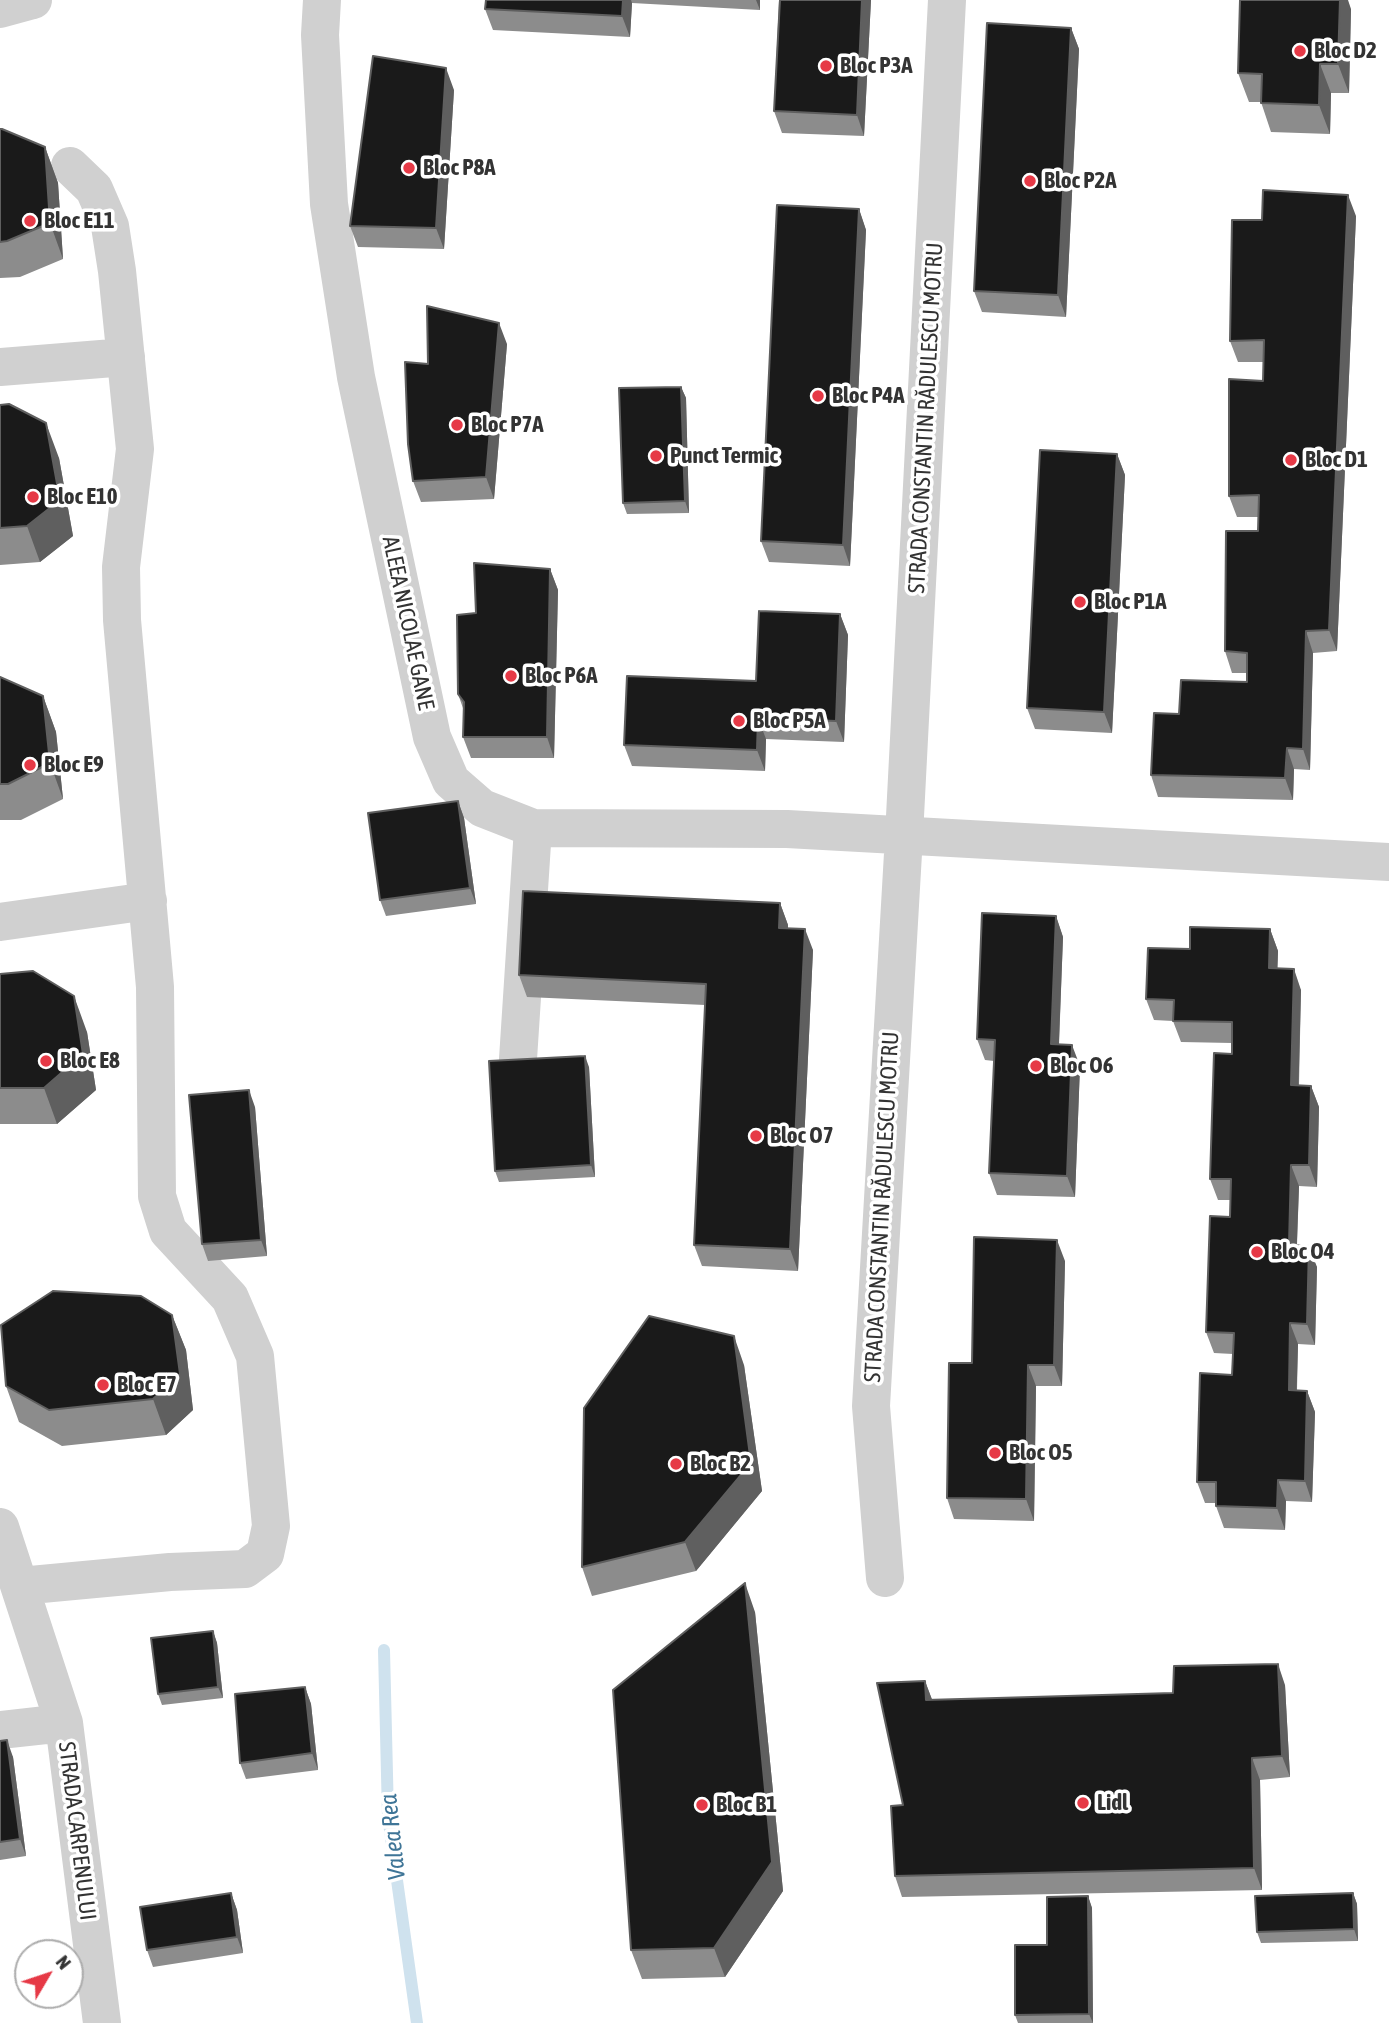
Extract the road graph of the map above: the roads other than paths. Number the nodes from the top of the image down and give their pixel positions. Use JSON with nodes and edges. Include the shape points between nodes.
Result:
{"nodes":[{"id":1,"x":33,"y":0,"type":"edge"},
{"id":2,"x":322,"y":0,"type":"edge"},
{"id":3,"x":947,"y":0,"type":"edge"},
{"id":4,"x":0,"y":9,"type":"edge"},
{"id":5,"x":70,"y":166,"type":"dead end"},
{"id":6,"x":126,"y":357,"type":"junction"},
{"id":7,"x":0,"y":367,"type":"edge"},
{"id":8,"x":533,"y":828,"type":"junction"},
{"id":9,"x":904,"y":836,"type":"junction"},
{"id":10,"x":1389,"y":862,"type":"edge"},
{"id":11,"x":148,"y":901,"type":"junction"},
{"id":12,"x":0,"y":922,"type":"edge"},
{"id":13,"x":518,"y":1059,"type":"edge"},
{"id":14,"x":7,"y":1557,"type":"edge"},
{"id":15,"x":885,"y":1577,"type":"dead end"},
{"id":16,"x":64,"y":1723,"type":"junction"},
{"id":17,"x":0,"y":1730,"type":"edge"},
{"id":18,"x":102,"y":2023,"type":"edge"}],
"edges":[{"from":1,"to":4,"type":"street"},
{"from":2,"to":8,"type":"street","name":"ALEEA NICOLAE GANE","via":[[329,204],[356,377],[432,737],[451,781],[482,808]]},
{"from":3,"to":9,"type":"street","name":"STRADA CONSTANTIN RĂDULESCU MOTRU"},
{"from":5,"to":6,"type":"street","via":[[94,189],[110,226]]},
{"from":6,"to":7,"type":"street"},
{"from":6,"to":11,"type":"street","via":[[135,449],[121,567],[122,620]]},
{"from":8,"to":9,"type":"street","name":"ALEEA NICOLAE GANE","via":[[787,829]]},
{"from":8,"to":13,"type":"street"},
{"from":9,"to":10,"type":"street"},
{"from":9,"to":15,"type":"street","name":"STRADA CONSTANTIN RĂDULESCU MOTRU","via":[[871,1406]]},
{"from":11,"to":12,"type":"street"},
{"from":11,"to":14,"type":"street","via":[[155,987],[158,1196],[168,1231],[230,1298],[255,1356],[271,1527],[265,1554],[246,1569],[170,1572]]},
{"from":14,"to":16,"type":"street","name":"STRADA CARPENULUI"},
{"from":16,"to":17,"type":"street","name":"STRADA CARPENULUI"},
{"from":16,"to":18,"type":"street","name":"STRADA CARPENULUI"}]}
